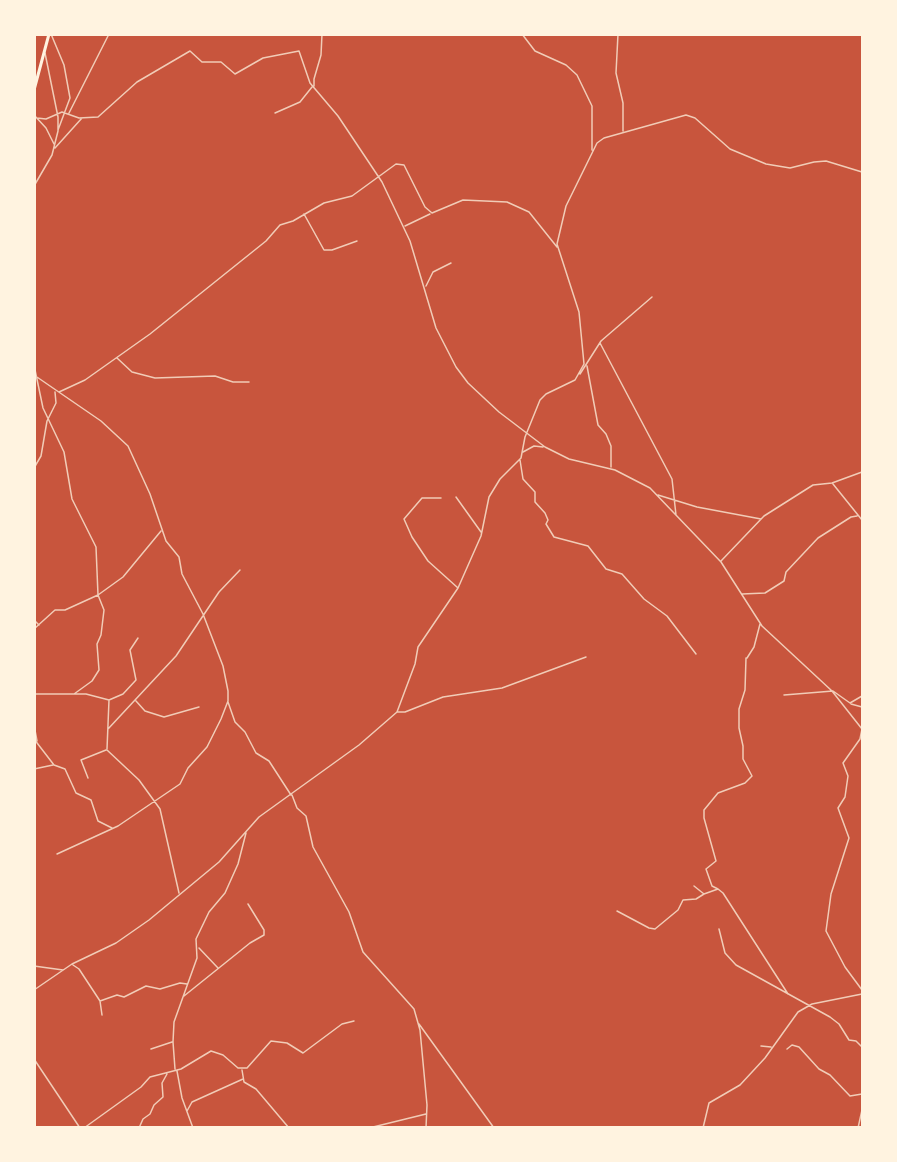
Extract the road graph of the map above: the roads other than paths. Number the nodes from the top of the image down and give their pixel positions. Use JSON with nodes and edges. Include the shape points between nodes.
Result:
{"nodes":[{"id":1,"x":50,"y":34,"type":"edge"},
{"id":2,"x":109,"y":34,"type":"edge"},
{"id":3,"x":322,"y":34,"type":"edge"},
{"id":4,"x":522,"y":34,"type":"edge"},
{"id":5,"x":618,"y":34,"type":"edge"},
{"id":6,"x":45,"y":52,"type":"junction"},
{"id":7,"x":314,"y":87,"type":"junction"},
{"id":8,"x":34,"y":90,"type":"edge"},
{"id":9,"x":57,"y":113,"type":"junction"},
{"id":10,"x":67,"y":113,"type":"junction"},
{"id":11,"x":275,"y":113,"type":"dead end"},
{"id":12,"x":36,"y":117,"type":"edge"},
{"id":13,"x":82,"y":118,"type":"junction"},
{"id":14,"x":58,"y":131,"type":"junction"},
{"id":15,"x":623,"y":133,"type":"junction"},
{"id":16,"x":55,"y":145,"type":"junction"},
{"id":17,"x":55,"y":149,"type":"junction"},
{"id":18,"x":593,"y":152,"type":"junction"},
{"id":19,"x":862,"y":172,"type":"edge"},
{"id":20,"x":380,"y":178,"type":"junction"},
{"id":21,"x":34,"y":186,"type":"edge"},
{"id":22,"x":432,"y":213,"type":"junction"},
{"id":23,"x":304,"y":214,"type":"junction"},
{"id":24,"x":404,"y":227,"type":"junction"},
{"id":25,"x":357,"y":241,"type":"dead end"},
{"id":26,"x":557,"y":248,"type":"junction"},
{"id":27,"x":451,"y":263,"type":"dead end"},
{"id":28,"x":426,"y":286,"type":"junction"},
{"id":29,"x":652,"y":297,"type":"dead end"},
{"id":30,"x":600,"y":343,"type":"junction"},
{"id":31,"x":116,"y":358,"type":"junction"},
{"id":32,"x":34,"y":365,"type":"edge"},
{"id":33,"x":587,"y":366,"type":"junction"},
{"id":34,"x":34,"y":375,"type":"edge"},
{"id":35,"x":579,"y":375,"type":"junction"},
{"id":36,"x":39,"y":379,"type":"junction"},
{"id":37,"x":249,"y":382,"type":"dead end"},
{"id":38,"x":55,"y":390,"type":"junction"},
{"id":39,"x":58,"y":392,"type":"junction"},
{"id":40,"x":48,"y":421,"type":"junction"},
{"id":41,"x":526,"y":433,"type":"junction"},
{"id":42,"x":545,"y":447,"type":"junction"},
{"id":43,"x":523,"y":453,"type":"junction"},
{"id":44,"x":520,"y":459,"type":"junction"},
{"id":45,"x":34,"y":468,"type":"edge"},
{"id":46,"x":612,"y":468,"type":"junction"},
{"id":47,"x":862,"y":472,"type":"edge"},
{"id":48,"x":832,"y":483,"type":"junction"},
{"id":49,"x":657,"y":494,"type":"junction"},
{"id":50,"x":456,"y":496,"type":"dead end"},
{"id":51,"x":441,"y":498,"type":"dead end"},
{"id":52,"x":675,"y":500,"type":"junction"},
{"id":53,"x":850,"y":507,"type":"junction"},
{"id":54,"x":677,"y":516,"type":"junction"},
{"id":55,"x":857,"y":516,"type":"junction"},
{"id":56,"x":850,"y":518,"type":"junction"},
{"id":57,"x":761,"y":519,"type":"junction"},
{"id":58,"x":862,"y":520,"type":"edge"},
{"id":59,"x":162,"y":530,"type":"junction"},
{"id":60,"x":482,"y":533,"type":"junction"},
{"id":61,"x":721,"y":562,"type":"junction"},
{"id":62,"x":240,"y":570,"type":"dead end"},
{"id":63,"x":458,"y":588,"type":"junction"},
{"id":64,"x":98,"y":594,"type":"junction"},
{"id":65,"x":741,"y":594,"type":"junction"},
{"id":66,"x":203,"y":614,"type":"junction"},
{"id":67,"x":34,"y":620,"type":"edge"},
{"id":68,"x":760,"y":624,"type":"junction"},
{"id":69,"x":39,"y":625,"type":"junction"},
{"id":70,"x":34,"y":629,"type":"edge"},
{"id":71,"x":138,"y":638,"type":"dead end"},
{"id":72,"x":696,"y":654,"type":"dead end"},
{"id":73,"x":585,"y":657,"type":"dead end"},
{"id":74,"x":832,"y":691,"type":"junction"},
{"id":75,"x":34,"y":694,"type":"edge"},
{"id":76,"x":74,"y":694,"type":"junction"},
{"id":77,"x":784,"y":695,"type":"dead end"},
{"id":78,"x":862,"y":696,"type":"edge"},
{"id":79,"x":109,"y":699,"type":"junction"},
{"id":80,"x":135,"y":700,"type":"junction"},
{"id":81,"x":228,"y":701,"type":"junction"},
{"id":82,"x":850,"y":704,"type":"junction"},
{"id":83,"x":199,"y":707,"type":"dead end"},
{"id":84,"x":862,"y":707,"type":"edge"},
{"id":85,"x":397,"y":712,"type":"junction"},
{"id":86,"x":34,"y":725,"type":"edge"},
{"id":87,"x":862,"y":728,"type":"edge"},
{"id":88,"x":108,"y":729,"type":"junction"},
{"id":89,"x":36,"y":740,"type":"edge"},
{"id":90,"x":107,"y":750,"type":"junction"},
{"id":91,"x":54,"y":765,"type":"junction"},
{"id":92,"x":34,"y":769,"type":"edge"},
{"id":93,"x":88,"y":778,"type":"dead end"},
{"id":94,"x":292,"y":795,"type":"junction"},
{"id":95,"x":156,"y":802,"type":"junction"},
{"id":96,"x":112,"y":828,"type":"junction"},
{"id":97,"x":246,"y":832,"type":"junction"},
{"id":98,"x":57,"y":854,"type":"dead end"},
{"id":99,"x":694,"y":886,"type":"dead end"},
{"id":100,"x":718,"y":889,"type":"junction"},
{"id":101,"x":179,"y":893,"type":"junction"},
{"id":102,"x":704,"y":894,"type":"junction"},
{"id":103,"x":248,"y":904,"type":"dead end"},
{"id":104,"x":617,"y":911,"type":"dead end"},
{"id":105,"x":718,"y":929,"type":"dead end"},
{"id":106,"x":198,"y":947,"type":"junction"},
{"id":107,"x":72,"y":964,"type":"junction"},
{"id":108,"x":34,"y":966,"type":"edge"},
{"id":109,"x":219,"y":969,"type":"junction"},
{"id":110,"x":64,"y":970,"type":"junction"},
{"id":111,"x":187,"y":984,"type":"junction"},
{"id":112,"x":34,"y":990,"type":"edge"},
{"id":113,"x":862,"y":990,"type":"edge"},
{"id":114,"x":788,"y":994,"type":"junction"},
{"id":115,"x":862,"y":994,"type":"edge"},
{"id":116,"x":183,"y":996,"type":"junction"},
{"id":117,"x":100,"y":1001,"type":"junction"},
{"id":118,"x":810,"y":1005,"type":"junction"},
{"id":119,"x":102,"y":1015,"type":"dead end"},
{"id":120,"x":354,"y":1021,"type":"dead end"},
{"id":121,"x":419,"y":1023,"type":"junction"},
{"id":122,"x":173,"y":1042,"type":"junction"},
{"id":123,"x":761,"y":1046,"type":"dead end"},
{"id":124,"x":771,"y":1047,"type":"junction"},
{"id":125,"x":862,"y":1047,"type":"edge"},
{"id":126,"x":151,"y":1049,"type":"dead end"},
{"id":127,"x":787,"y":1049,"type":"dead end"},
{"id":128,"x":34,"y":1059,"type":"edge"},
{"id":129,"x":241,"y":1069,"type":"junction"},
{"id":130,"x":176,"y":1070,"type":"junction"},
{"id":131,"x":167,"y":1074,"type":"junction"},
{"id":132,"x":243,"y":1079,"type":"junction"},
{"id":133,"x":862,"y":1094,"type":"edge"},
{"id":134,"x":862,"y":1110,"type":"edge"},
{"id":135,"x":187,"y":1112,"type":"junction"},
{"id":136,"x":426,"y":1114,"type":"junction"},
{"id":137,"x":861,"y":1121,"type":"edge"},
{"id":138,"x":80,"y":1128,"type":"edge"},
{"id":139,"x":84,"y":1128,"type":"edge"},
{"id":140,"x":139,"y":1128,"type":"edge"},
{"id":141,"x":193,"y":1128,"type":"edge"},
{"id":142,"x":289,"y":1128,"type":"edge"},
{"id":143,"x":369,"y":1128,"type":"edge"},
{"id":144,"x":426,"y":1128,"type":"edge"},
{"id":145,"x":494,"y":1128,"type":"edge"},
{"id":146,"x":703,"y":1128,"type":"edge"},
{"id":147,"x":858,"y":1128,"type":"edge"}],
"edges":[{"from":1,"to":6,"type":"highway"},
{"from":1,"to":10,"type":"street","via":[[68,80]]},
{"from":2,"to":10,"type":"street"},
{"from":3,"to":7,"type":"street"},
{"from":4,"to":18,"type":"street","via":[[535,51],[578,75],[592,106]]},
{"from":5,"to":15,"type":"street","via":[[616,73],[623,103]]},
{"from":6,"to":8,"type":"highway"},
{"from":6,"to":9,"type":"street"},
{"from":7,"to":11,"type":"street","via":[[300,102]]},
{"from":7,"to":13,"type":"street","via":[[298,51],[262,57],[235,74],[222,62],[202,62],[190,51],[137,82],[100,116]]},
{"from":7,"to":20,"type":"street"},
{"from":9,"to":10,"type":"street"},
{"from":9,"to":12,"type":"street","via":[[46,119]]},
{"from":9,"to":14,"type":"street"},
{"from":10,"to":13,"type":"street"},
{"from":10,"to":14,"type":"street"},
{"from":12,"to":16,"type":"street"},
{"from":13,"to":17,"type":"street"},
{"from":14,"to":16,"type":"street"},
{"from":15,"to":18,"type":"street","via":[[604,138]]},
{"from":15,"to":19,"type":"street","via":[[689,116],[730,149],[766,164],[790,168],[826,161]]},
{"from":16,"to":17,"type":"street"},
{"from":17,"to":21,"type":"street"},
{"from":18,"to":26,"type":"street","via":[[566,206]]},
{"from":20,"to":22,"type":"street","via":[[392,166],[402,164]]},
{"from":20,"to":23,"type":"street","via":[[352,196],[324,203]]},
{"from":20,"to":24,"type":"street"},
{"from":22,"to":24,"type":"street"},
{"from":22,"to":26,"type":"street","via":[[464,200],[512,203],[533,217]]},
{"from":23,"to":25,"type":"street","via":[[324,250]]},
{"from":23,"to":31,"type":"street","via":[[280,225],[266,241]]},
{"from":24,"to":28,"type":"street"},
{"from":26,"to":35,"type":"street","via":[[579,312],[585,358]]},
{"from":27,"to":28,"type":"street","via":[[433,272]]},
{"from":28,"to":41,"type":"street","via":[[436,328],[457,370],[480,396]]},
{"from":29,"to":30,"type":"street"},
{"from":30,"to":33,"type":"street"},
{"from":30,"to":52,"type":"street","via":[[672,479]]},
{"from":31,"to":37,"type":"street","via":[[132,372],[155,378],[215,376]]},
{"from":31,"to":39,"type":"street","via":[[85,380]]},
{"from":32,"to":36,"type":"street"},
{"from":33,"to":35,"type":"street"},
{"from":33,"to":46,"type":"street","via":[[597,425],[611,446]]},
{"from":34,"to":36,"type":"street"},
{"from":35,"to":41,"type":"street","via":[[542,398]]},
{"from":36,"to":38,"type":"street"},
{"from":36,"to":40,"type":"street"},
{"from":38,"to":39,"type":"street"},
{"from":38,"to":40,"type":"street","via":[[56,404]]},
{"from":39,"to":59,"type":"street","via":[[101,421],[128,446]]},
{"from":40,"to":45,"type":"street","via":[[41,456]]},
{"from":40,"to":64,"type":"street","via":[[64,452],[72,499],[96,548]]},
{"from":41,"to":42,"type":"street"},
{"from":41,"to":43,"type":"street"},
{"from":42,"to":43,"type":"street","via":[[534,446]]},
{"from":42,"to":46,"type":"street","via":[[569,459]]},
{"from":43,"to":44,"type":"street"},
{"from":44,"to":60,"type":"street","via":[[489,497]]},
{"from":44,"to":72,"type":"street","via":[[523,479],[535,492],[554,537],[588,546],[607,570],[624,576],[644,599],[668,616]]},
{"from":46,"to":49,"type":"street","via":[[644,483]]},
{"from":47,"to":48,"type":"street"},
{"from":48,"to":53,"type":"street"},
{"from":48,"to":57,"type":"street","via":[[813,485]]},
{"from":49,"to":52,"type":"street"},
{"from":49,"to":54,"type":"street"},
{"from":50,"to":60,"type":"street"},
{"from":51,"to":63,"type":"street","via":[[422,498],[404,519],[428,561]]},
{"from":52,"to":54,"type":"street"},
{"from":52,"to":57,"type":"street"},
{"from":53,"to":55,"type":"street"},
{"from":53,"to":56,"type":"street"},
{"from":54,"to":61,"type":"street"},
{"from":55,"to":56,"type":"street"},
{"from":55,"to":58,"type":"street"},
{"from":56,"to":65,"type":"street","via":[[818,538],[787,571],[784,581],[765,593]]},
{"from":57,"to":61,"type":"street"},
{"from":59,"to":64,"type":"street","via":[[123,577]]},
{"from":59,"to":66,"type":"street","via":[[179,557],[181,572]]},
{"from":60,"to":63,"type":"street"},
{"from":61,"to":65,"type":"street"},
{"from":62,"to":66,"type":"street"},
{"from":63,"to":85,"type":"street","via":[[418,648]]},
{"from":64,"to":69,"type":"street","via":[[55,610]]},
{"from":64,"to":76,"type":"street","via":[[104,610],[97,644],[99,670],[92,681]]},
{"from":65,"to":68,"type":"street"},
{"from":66,"to":80,"type":"street","via":[[176,656]]},
{"from":66,"to":81,"type":"street","via":[[223,666]]},
{"from":67,"to":69,"type":"street"},
{"from":68,"to":74,"type":"street"},
{"from":68,"to":100,"type":"street","via":[[755,645],[746,658],[745,690],[739,709],[743,759],[752,776],[745,783],[718,793],[704,810],[716,861],[706,869],[712,886]]},
{"from":69,"to":70,"type":"street"},
{"from":71,"to":79,"type":"street","via":[[130,650],[134,683],[123,694]]},
{"from":73,"to":85,"type":"street","via":[[498,689],[450,695]]},
{"from":74,"to":77,"type":"street"},
{"from":74,"to":82,"type":"street"},
{"from":74,"to":87,"type":"street"},
{"from":75,"to":76,"type":"street"},
{"from":76,"to":79,"type":"street"},
{"from":78,"to":82,"type":"street"},
{"from":79,"to":88,"type":"street"},
{"from":80,"to":83,"type":"street","via":[[145,711],[164,717]]},
{"from":80,"to":88,"type":"street"},
{"from":81,"to":94,"type":"street","via":[[235,722],[256,753],[269,760]]},
{"from":81,"to":95,"type":"street","via":[[205,750],[188,768],[180,784]]},
{"from":82,"to":84,"type":"street"},
{"from":85,"to":94,"type":"street"},
{"from":86,"to":89,"type":"street"},
{"from":87,"to":113,"type":"street","via":[[860,739],[843,763],[848,776],[845,797],[838,808],[849,838],[831,894],[826,932]]},
{"from":88,"to":90,"type":"street"},
{"from":89,"to":91,"type":"street"},
{"from":90,"to":93,"type":"street","via":[[81,760]]},
{"from":90,"to":95,"type":"street"},
{"from":91,"to":92,"type":"street"},
{"from":91,"to":96,"type":"street","via":[[64,768],[76,793],[91,800],[98,821]]},
{"from":94,"to":97,"type":"street","via":[[259,817]]},
{"from":94,"to":121,"type":"street","via":[[297,808],[306,816],[313,847],[349,912],[363,952],[407,998]]},
{"from":95,"to":96,"type":"street"},
{"from":95,"to":101,"type":"street"},
{"from":96,"to":98,"type":"street"},
{"from":97,"to":101,"type":"street","via":[[219,862]]},
{"from":97,"to":106,"type":"street","via":[[225,893],[209,912],[197,936]]},
{"from":99,"to":102,"type":"street"},
{"from":100,"to":102,"type":"street"},
{"from":100,"to":114,"type":"street"},
{"from":101,"to":107,"type":"street","via":[[116,943]]},
{"from":102,"to":104,"type":"street","via":[[683,900],[678,910],[655,929]]},
{"from":103,"to":109,"type":"street","via":[[264,934]]},
{"from":105,"to":114,"type":"street","via":[[725,953],[733,962]]},
{"from":106,"to":109,"type":"street"},
{"from":106,"to":111,"type":"street"},
{"from":107,"to":110,"type":"street"},
{"from":107,"to":117,"type":"street"},
{"from":108,"to":110,"type":"street"},
{"from":109,"to":116,"type":"street"},
{"from":110,"to":112,"type":"street"},
{"from":111,"to":116,"type":"street"},
{"from":111,"to":117,"type":"street","via":[[160,990],[146,986],[124,997],[116,995]]},
{"from":114,"to":118,"type":"street"},
{"from":115,"to":118,"type":"street"},
{"from":116,"to":122,"type":"street","via":[[174,1022]]},
{"from":117,"to":119,"type":"street"},
{"from":118,"to":124,"type":"street","via":[[798,1012]]},
{"from":118,"to":125,"type":"street","via":[[834,1019],[849,1040]]},
{"from":120,"to":129,"type":"street","via":[[342,1024],[303,1053],[287,1043],[271,1041]]},
{"from":121,"to":136,"type":"street"},
{"from":121,"to":145,"type":"street"},
{"from":122,"to":126,"type":"street"},
{"from":122,"to":130,"type":"street"},
{"from":123,"to":124,"type":"street"},
{"from":124,"to":146,"type":"street","via":[[740,1085],[709,1103]]},
{"from":127,"to":133,"type":"street","via":[[797,1046],[850,1096]]},
{"from":128,"to":138,"type":"street"},
{"from":129,"to":130,"type":"street","via":[[213,1051]]},
{"from":129,"to":132,"type":"street"},
{"from":130,"to":131,"type":"street"},
{"from":130,"to":135,"type":"street"},
{"from":131,"to":139,"type":"street","via":[[150,1077]]},
{"from":131,"to":140,"type":"street","via":[[162,1080],[163,1097]]},
{"from":132,"to":135,"type":"street","via":[[192,1102]]},
{"from":132,"to":142,"type":"street"},
{"from":134,"to":137,"type":"street"},
{"from":135,"to":141,"type":"street"},
{"from":136,"to":143,"type":"street"},
{"from":136,"to":144,"type":"street"},
{"from":137,"to":147,"type":"street"}]}
